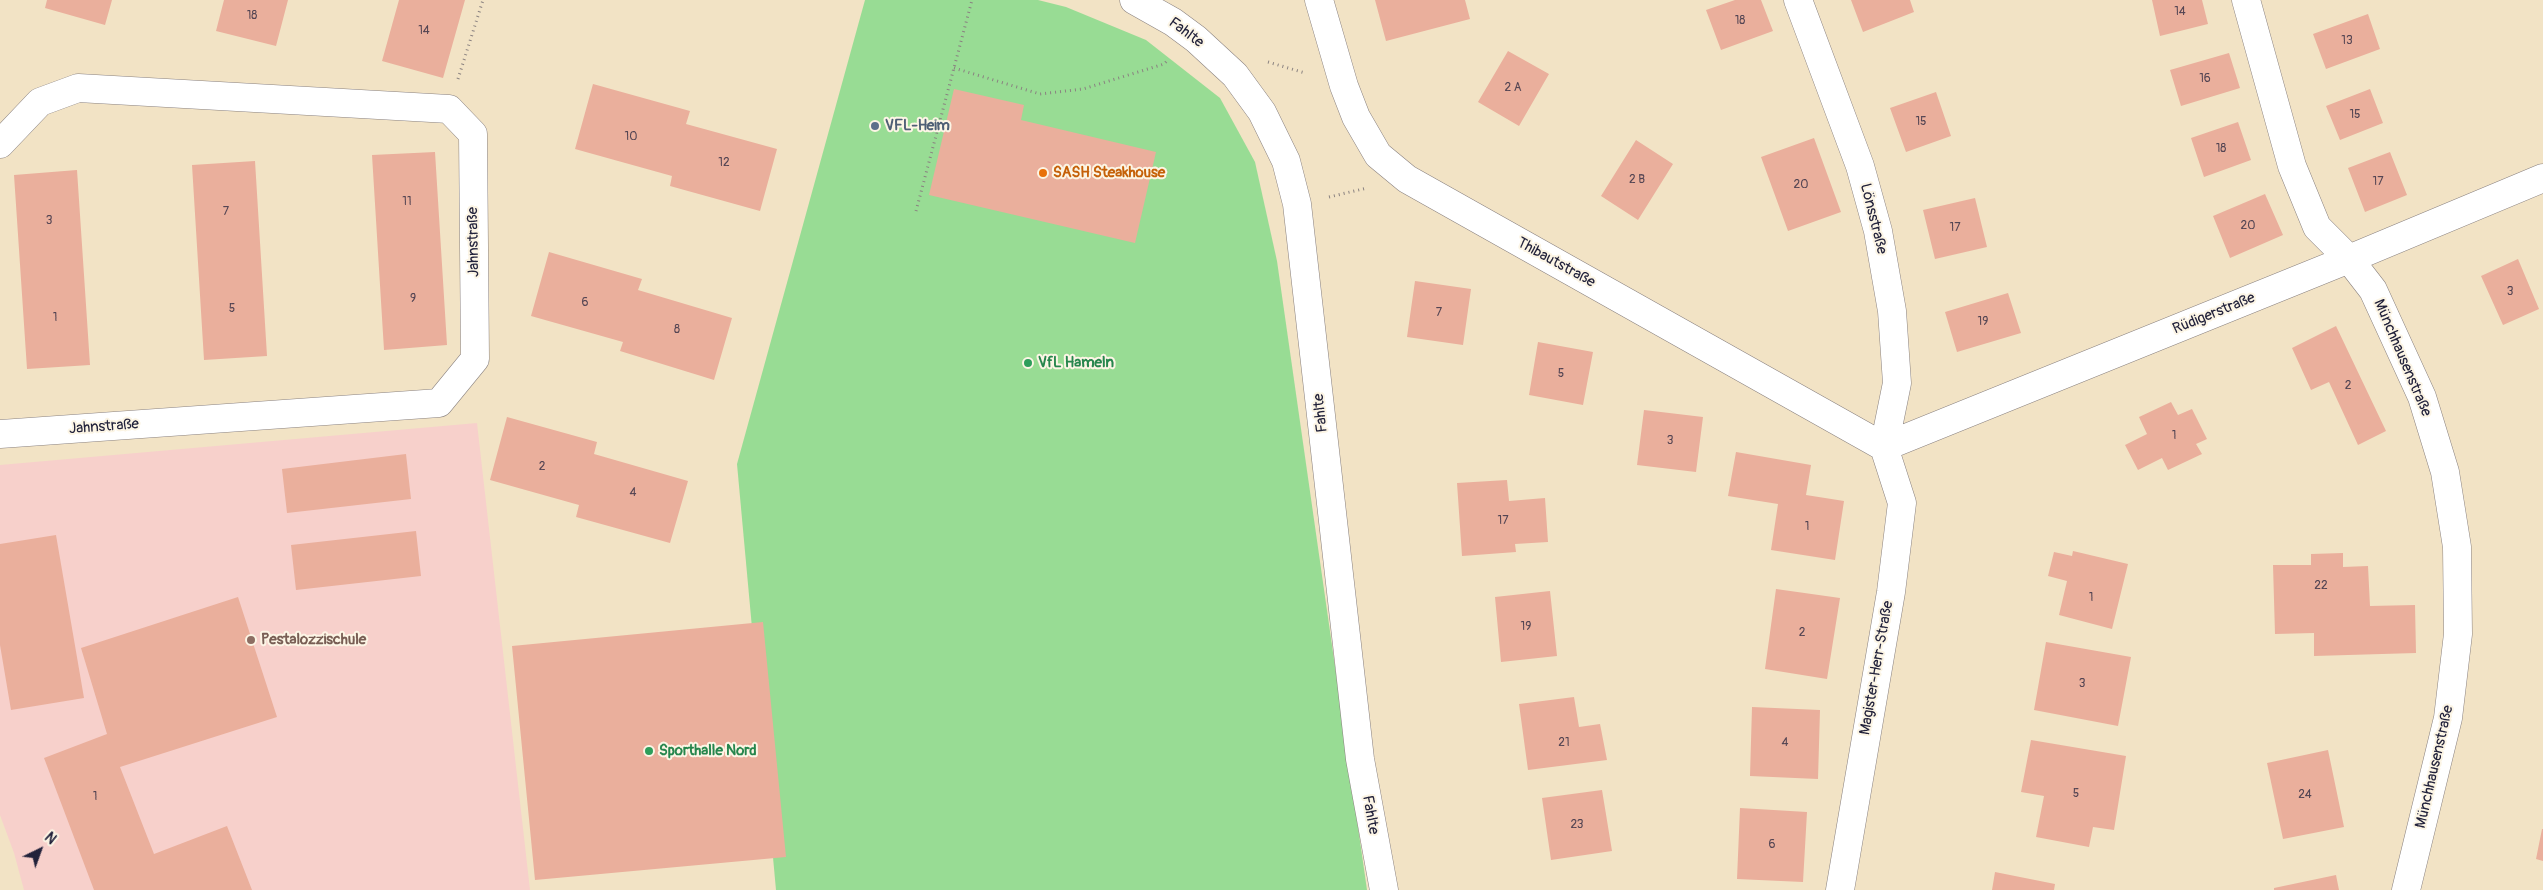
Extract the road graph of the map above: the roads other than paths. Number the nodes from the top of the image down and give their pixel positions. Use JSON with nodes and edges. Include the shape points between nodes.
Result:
{"nodes":[{"id":1,"x":1134,"y":0,"type":"edge"},
{"id":2,"x":1319,"y":0,"type":"edge"},
{"id":3,"x":1798,"y":0,"type":"edge"},
{"id":4,"x":2246,"y":0,"type":"edge"},
{"id":5,"x":0,"y":144,"type":"edge"},
{"id":6,"x":2543,"y":178,"type":"edge"},
{"id":7,"x":2349,"y":259,"type":"junction"},
{"id":8,"x":0,"y":434,"type":"edge"},
{"id":9,"x":1884,"y":447,"type":"junction"},
{"id":10,"x":1384,"y":890,"type":"edge"},
{"id":11,"x":1840,"y":890,"type":"edge"},
{"id":12,"x":2406,"y":890,"type":"edge"}],
"edges":[{"from":1,"to":10,"type":"street","name":"Fahlte","via":[[1196,39],[1235,75],[1262,112],[1286,161],[1297,204],[1360,759]]},
{"from":2,"to":9,"type":"street","name":"Thibautstraße","via":[[1356,117],[1378,155],[1407,179]]},
{"from":3,"to":9,"type":"street","name":"Lönsstraße","via":[[1860,166],[1878,231],[1892,311],[1897,382]]},
{"from":4,"to":7,"type":"street","name":"Münchhausenstraße","via":[[2292,166],[2317,227]]},
{"from":5,"to":8,"type":"street","name":"Jahnstraße","via":[[40,102],[78,88],[449,108],[473,134],[475,360],[439,403]]},
{"from":6,"to":7,"type":"street","name":"Rüdigerstraße"},
{"from":7,"to":9,"type":"street","name":"Rüdigerstraße"},
{"from":7,"to":12,"type":"street","name":"Münchhausenstraße","via":[[2373,290],[2422,397],[2445,472],[2457,546],[2458,634],[2448,718]]},
{"from":9,"to":11,"type":"street","name":"Magister-Herr-Straße","via":[[1902,503],[1891,592]]}]}
